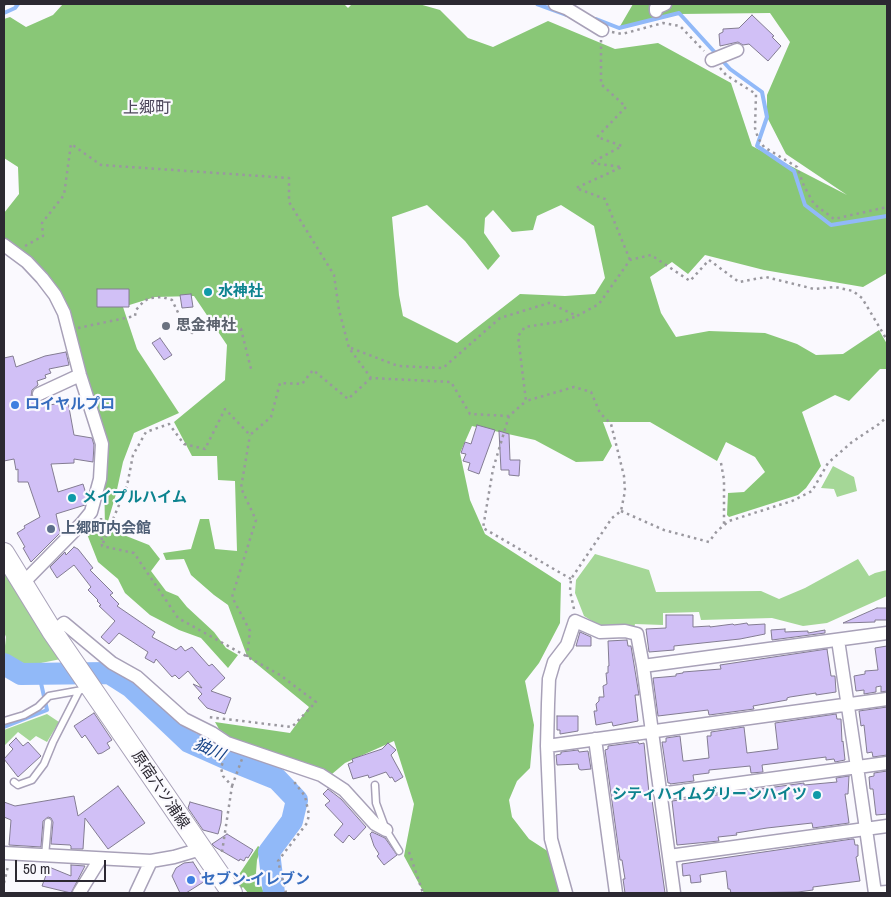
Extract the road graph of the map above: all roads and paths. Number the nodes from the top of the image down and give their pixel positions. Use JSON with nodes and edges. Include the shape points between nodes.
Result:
{"nodes":[{"id":1,"x":555,"y":4,"type":"edge"},
{"id":2,"x":598,"y":28,"type":"junction"},
{"id":3,"x":732,"y":52,"type":"dead end"},
{"id":4,"x":713,"y":60,"type":"junction"},
{"id":5,"x":887,"y":207,"type":"edge"},
{"id":6,"x":8,"y":248,"type":"edge"},
{"id":7,"x":630,"y":260,"type":"junction"},
{"id":8,"x":577,"y":316,"type":"junction"},
{"id":9,"x":69,"y":330,"type":"junction"},
{"id":10,"x":887,"y":340,"type":"edge"},
{"id":11,"x":349,"y":348,"type":"junction"},
{"id":12,"x":250,"y":369,"type":"dead end"},
{"id":13,"x":80,"y":374,"type":"junction"},
{"id":14,"x":371,"y":378,"type":"junction"},
{"id":15,"x":39,"y":394,"type":"dead end"},
{"id":16,"x":526,"y":402,"type":"junction"},
{"id":17,"x":509,"y":416,"type":"junction"},
{"id":18,"x":887,"y":417,"type":"edge"},
{"id":19,"x":250,"y":435,"type":"junction"},
{"id":20,"x":721,"y":462,"type":"dead end"},
{"id":21,"x":620,"y":511,"type":"junction"},
{"id":22,"x":101,"y":518,"type":"dead end"},
{"id":23,"x":724,"y":524,"type":"junction"},
{"id":24,"x":102,"y":546,"type":"junction"},
{"id":25,"x":4,"y":553,"type":"edge"},
{"id":26,"x":571,"y":579,"type":"junction"},
{"id":27,"x":22,"y":584,"type":"junction"},
{"id":28,"x":575,"y":621,"type":"junction"},
{"id":29,"x":53,"y":632,"type":"junction"},
{"id":30,"x":887,"y":633,"type":"edge"},
{"id":31,"x":838,"y":640,"type":"junction"},
{"id":32,"x":247,"y":657,"type":"junction"},
{"id":33,"x":643,"y":666,"type":"junction"},
{"id":34,"x":84,"y":688,"type":"junction"},
{"id":35,"x":887,"y":698,"type":"edge"},
{"id":36,"x":847,"y":704,"type":"junction"},
{"id":37,"x":4,"y":721,"type":"edge"},
{"id":38,"x":652,"y":731,"type":"junction"},
{"id":39,"x":212,"y":733,"type":"junction"},
{"id":40,"x":595,"y":739,"type":"junction"},
{"id":41,"x":547,"y":746,"type":"junction"},
{"id":42,"x":242,"y":759,"type":"dead end"},
{"id":43,"x":887,"y":763,"type":"edge"},
{"id":44,"x":295,"y":766,"type":"junction"},
{"id":45,"x":857,"y":767,"type":"junction"},
{"id":46,"x":221,"y":768,"type":"dead end"},
{"id":47,"x":14,"y":782,"type":"dead end"},
{"id":48,"x":232,"y":785,"type":"junction"},
{"id":49,"x":375,"y":785,"type":"dead end"},
{"id":50,"x":660,"y":794,"type":"junction"},
{"id":51,"x":48,"y":822,"type":"dead end"},
{"id":52,"x":887,"y":826,"type":"edge"},
{"id":53,"x":866,"y":829,"type":"junction"},
{"id":54,"x":386,"y":830,"type":"junction"},
{"id":55,"x":407,"y":847,"type":"dead end"},
{"id":56,"x":200,"y":849,"type":"junction"},
{"id":57,"x":399,"y":852,"type":"dead end"},
{"id":58,"x":7,"y":854,"type":"edge"},
{"id":59,"x":45,"y":856,"type":"junction"},
{"id":60,"x":669,"y":856,"type":"junction"},
{"id":61,"x":100,"y":859,"type":"junction"},
{"id":62,"x":151,"y":861,"type":"junction"},
{"id":63,"x":215,"y":869,"type":"junction"},
{"id":64,"x":4,"y":883,"type":"edge"},
{"id":65,"x":887,"y":892,"type":"edge"},
{"id":66,"x":79,"y":893,"type":"edge"},
{"id":67,"x":136,"y":893,"type":"edge"},
{"id":68,"x":232,"y":893,"type":"edge"},
{"id":69,"x":286,"y":893,"type":"edge"},
{"id":70,"x":423,"y":893,"type":"edge"},
{"id":71,"x":566,"y":893,"type":"edge"},
{"id":72,"x":616,"y":893,"type":"edge"},
{"id":73,"x":674,"y":893,"type":"edge"}],
"edges":[{"from":1,"to":2,"type":"street"},
{"from":2,"to":4,"type":"path","via":[[622,34],[663,24],[680,26]]},
{"from":2,"to":7,"type":"path","via":[[601,84],[626,107],[597,136],[622,146],[591,163],[622,167],[576,188],[605,199]]},
{"from":3,"to":4,"type":"street"},
{"from":4,"to":5,"type":"path","via":[[726,75],[756,94],[755,128],[758,138],[764,147],[797,168],[814,204],[834,219]]},
{"from":6,"to":9,"type":"street","via":[[27,262],[49,287],[64,313]]},
{"from":6,"to":11,"type":"path","via":[[43,236],[42,223],[64,194],[71,144],[101,165],[289,178],[289,202],[334,275]]},
{"from":7,"to":8,"type":"path","via":[[599,304]]},
{"from":7,"to":10,"type":"path","via":[[651,255],[690,281],[709,260],[739,282],[766,277],[814,289],[835,287],[853,291],[862,298]]},
{"from":8,"to":11,"type":"path","via":[[549,303],[500,318],[443,368],[398,366]]},
{"from":8,"to":16,"type":"path","via":[[525,327],[518,336]]},
{"from":9,"to":12,"type":"path","via":[[135,316],[144,301],[162,297],[172,300],[183,323],[192,333],[225,324],[240,328]]},
{"from":9,"to":13,"type":"street"},
{"from":11,"to":14,"type":"path"},
{"from":13,"to":15,"type":"street"},
{"from":13,"to":27,"type":"street","via":[[102,444],[100,480],[91,512]]},
{"from":14,"to":17,"type":"path","via":[[451,382],[470,414]]},
{"from":14,"to":19,"type":"path","via":[[348,399],[313,370],[302,384],[280,383],[271,417]]},
{"from":16,"to":17,"type":"path"},
{"from":16,"to":21,"type":"path","via":[[574,387],[591,392],[600,414],[611,424],[619,453],[624,476]]},
{"from":17,"to":26,"type":"path","via":[[493,469],[483,528]]},
{"from":18,"to":23,"type":"path","via":[[828,462],[812,491]]},
{"from":19,"to":24,"type":"path","via":[[225,409],[205,449],[184,444],[169,424],[146,432],[133,455],[127,486]]},
{"from":19,"to":32,"type":"path","via":[[241,488],[256,520],[232,597],[250,630]]},
{"from":20,"to":23,"type":"path"},
{"from":21,"to":23,"type":"path","via":[[664,530],[709,542]]},
{"from":21,"to":26,"type":"path"},
{"from":22,"to":24,"type":"path"},
{"from":24,"to":32,"type":"path","via":[[134,553],[178,618]]},
{"from":25,"to":27,"type":"main road"},
{"from":26,"to":28,"type":"path"},
{"from":27,"to":29,"type":"main road"},
{"from":28,"to":33,"type":"street","via":[[600,632],[637,634]]},
{"from":28,"to":41,"type":"street","via":[[549,679]]},
{"from":29,"to":34,"type":"main road","name":"原宿六ツ浦線","via":[[72,659]]},
{"from":29,"to":39,"type":"street","via":[[64,623],[112,663],[137,677],[184,719]]},
{"from":30,"to":31,"type":"street"},
{"from":31,"to":33,"type":"street"},
{"from":31,"to":36,"type":"street"},
{"from":32,"to":39,"type":"path","via":[[280,675],[316,702],[292,727],[203,716]]},
{"from":33,"to":38,"type":"street"},
{"from":34,"to":37,"type":"lane","via":[[48,696],[24,715]]},
{"from":34,"to":47,"type":"lane","via":[[44,764],[32,780],[18,785]]},
{"from":34,"to":56,"type":"main road","name":"原宿六ツ浦線"},
{"from":35,"to":36,"type":"street"},
{"from":36,"to":38,"type":"street"},
{"from":36,"to":45,"type":"street"},
{"from":38,"to":40,"type":"street"},
{"from":38,"to":50,"type":"street"},
{"from":39,"to":44,"type":"street","via":[[229,744]]},
{"from":40,"to":41,"type":"street"},
{"from":40,"to":72,"type":"street"},
{"from":41,"to":71,"type":"street","via":[[551,839]]},
{"from":42,"to":48,"type":"path"},
{"from":43,"to":45,"type":"street"},
{"from":44,"to":54,"type":"street","via":[[321,775],[344,790],[375,824]]},
{"from":44,"to":69,"type":"path","via":[[293,776],[305,796],[309,815],[307,823],[278,861]]},
{"from":45,"to":50,"type":"street"},
{"from":45,"to":53,"type":"street"},
{"from":46,"to":48,"type":"path","via":[[222,776]]},
{"from":48,"to":63,"type":"path","via":[[222,852]]},
{"from":49,"to":54,"type":"lane","via":[[376,803]]},
{"from":50,"to":60,"type":"street"},
{"from":51,"to":59,"type":"lane"},
{"from":52,"to":53,"type":"street"},
{"from":53,"to":60,"type":"street"},
{"from":53,"to":65,"type":"street","via":[[875,893]]},
{"from":54,"to":57,"type":"lane"},
{"from":55,"to":70,"type":"path"},
{"from":56,"to":62,"type":"street"},
{"from":56,"to":63,"type":"main road","name":"原宿六ツ浦線"},
{"from":58,"to":59,"type":"street"},
{"from":58,"to":64,"type":"path"},
{"from":59,"to":61,"type":"street"},
{"from":60,"to":73,"type":"street"},
{"from":61,"to":62,"type":"street"},
{"from":61,"to":66,"type":"street"},
{"from":62,"to":67,"type":"street"},
{"from":63,"to":68,"type":"main road","name":"原宿六ツ浦線"}]}
